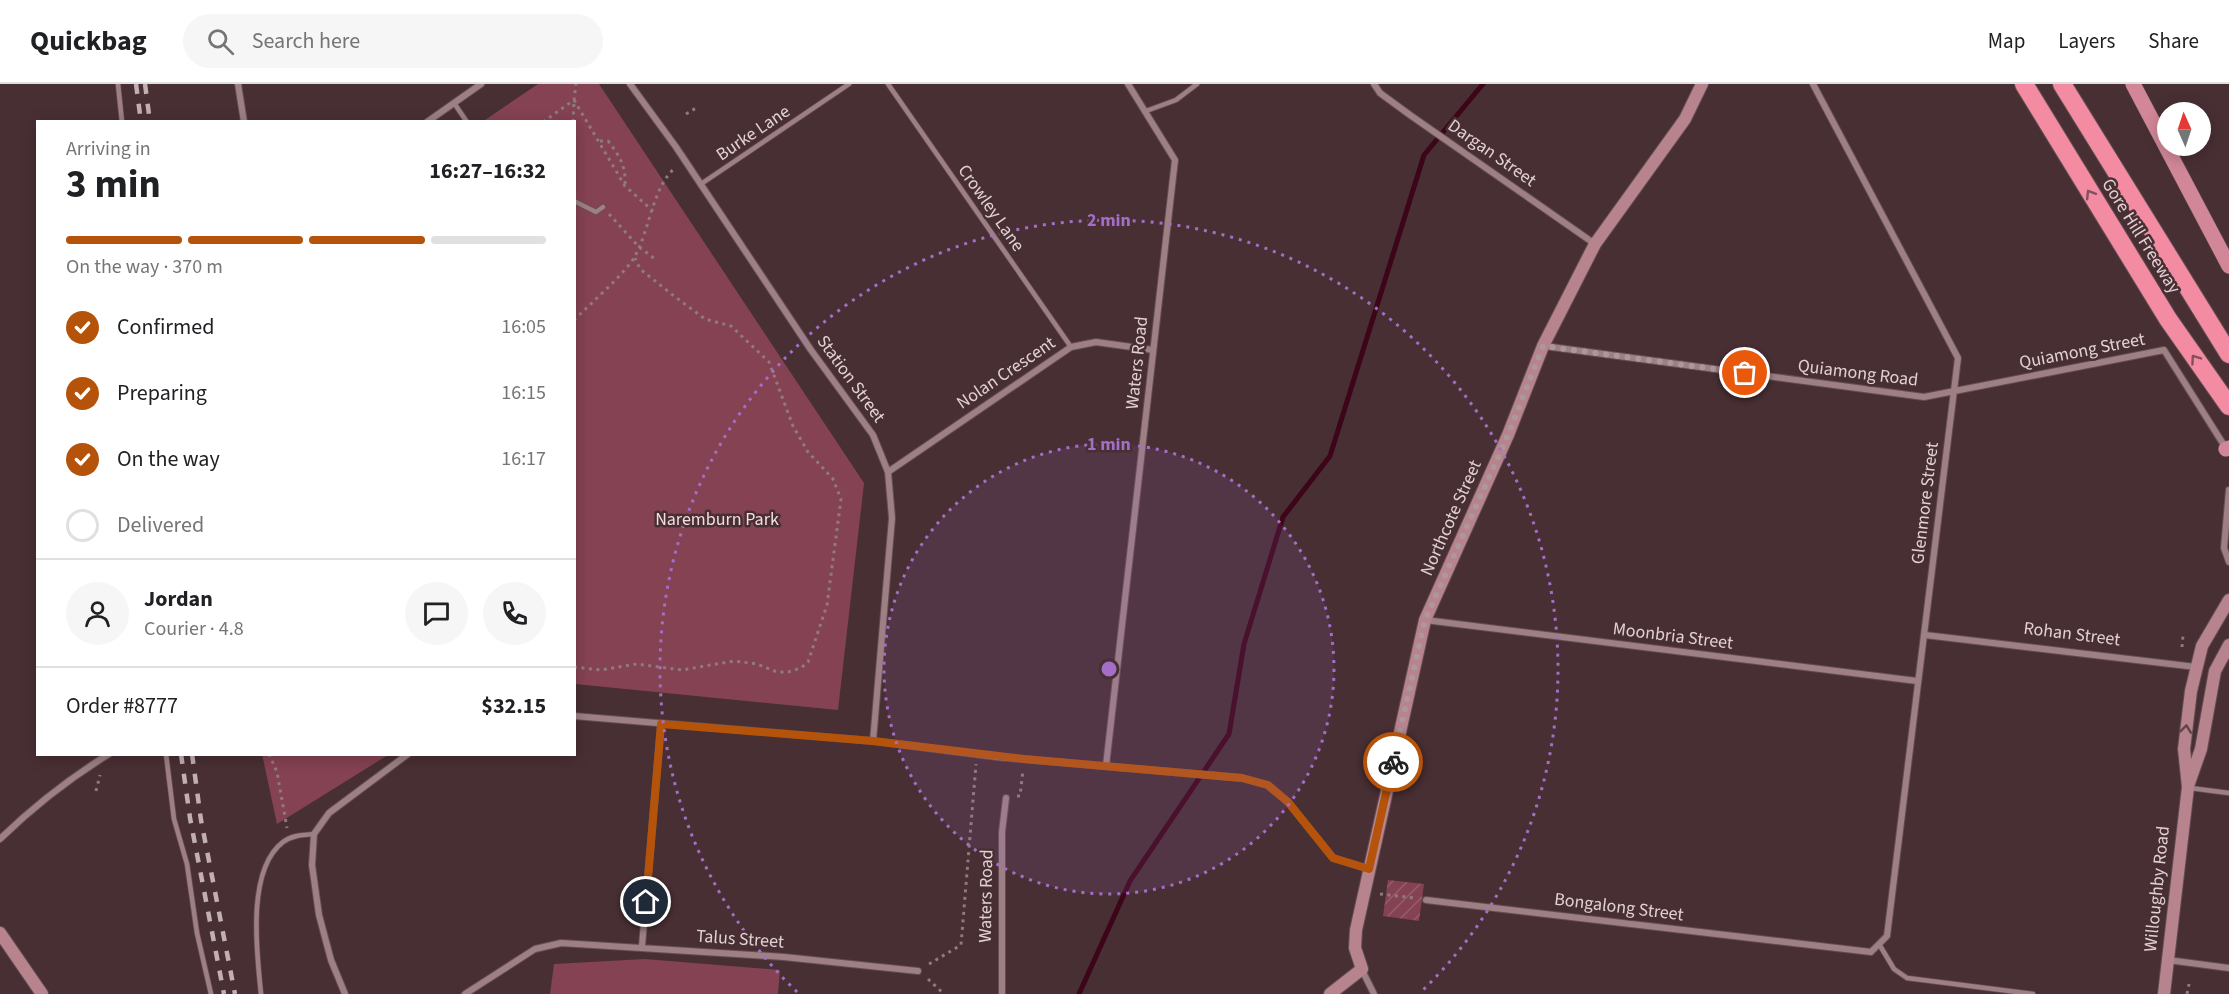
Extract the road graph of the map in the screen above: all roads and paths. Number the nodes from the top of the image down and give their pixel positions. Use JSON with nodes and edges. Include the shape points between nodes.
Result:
{"nodes":[{"id":1,"x":118,"y":84,"type":"edge"},
{"id":2,"x":238,"y":84,"type":"edge"},
{"id":3,"x":481,"y":84,"type":"edge"},
{"id":4,"x":576,"y":84,"type":"edge"},
{"id":5,"x":630,"y":84,"type":"edge"},
{"id":6,"x":849,"y":84,"type":"edge"},
{"id":7,"x":888,"y":84,"type":"edge"},
{"id":8,"x":1128,"y":84,"type":"edge"},
{"id":9,"x":1197,"y":84,"type":"edge"},
{"id":10,"x":1374,"y":84,"type":"edge"},
{"id":11,"x":1702,"y":84,"type":"edge"},
{"id":12,"x":1814,"y":84,"type":"edge"},
{"id":13,"x":2024,"y":84,"type":"edge"},
{"id":14,"x":2062,"y":84,"type":"edge"},
{"id":15,"x":2133,"y":84,"type":"edge"},
{"id":16,"x":574,"y":100,"type":"junction"},
{"id":17,"x":454,"y":103,"type":"junction"},
{"id":18,"x":696,"y":108,"type":"dead end"},
{"id":19,"x":1146,"y":111,"type":"junction"},
{"id":20,"x":686,"y":114,"type":"dead end"},
{"id":21,"x":122,"y":120,"type":"edge"},
{"id":22,"x":244,"y":120,"type":"edge"},
{"id":23,"x":430,"y":120,"type":"edge"},
{"id":24,"x":466,"y":120,"type":"edge"},
{"id":25,"x":546,"y":120,"type":"edge"},
{"id":26,"x":573,"y":120,"type":"edge"},
{"id":27,"x":600,"y":141,"type":"junction"},
{"id":28,"x":675,"y":168,"type":"dead end"},
{"id":29,"x":701,"y":184,"type":"junction"},
{"id":30,"x":625,"y":186,"type":"junction"},
{"id":31,"x":576,"y":202,"type":"edge"},
{"id":32,"x":603,"y":207,"type":"joint"},
{"id":33,"x":652,"y":211,"type":"junction"},
{"id":34,"x":1595,"y":244,"type":"junction"},
{"id":35,"x":639,"y":247,"type":"junction"},
{"id":36,"x":635,"y":258,"type":"junction"},
{"id":37,"x":655,"y":259,"type":"dead end"},
{"id":38,"x":2229,"y":266,"type":"edge"},
{"id":39,"x":576,"y":318,"type":"edge"},
{"id":40,"x":1543,"y":346,"type":"junction"},
{"id":41,"x":1071,"y":347,"type":"junction"},
{"id":42,"x":1153,"y":350,"type":"junction"},
{"id":43,"x":2229,"y":354,"type":"edge"},
{"id":44,"x":1955,"y":391,"type":"junction"},
{"id":45,"x":2229,"y":406,"type":"edge"},
{"id":46,"x":2228,"y":451,"type":"edge"},
{"id":47,"x":888,"y":472,"type":"junction"},
{"id":48,"x":2229,"y":490,"type":"edge"},
{"id":49,"x":2229,"y":562,"type":"edge"},
{"id":50,"x":2229,"y":600,"type":"edge"},
{"id":51,"x":1425,"y":620,"type":"junction"},
{"id":52,"x":1924,"y":635,"type":"junction"},
{"id":53,"x":2183,"y":635,"type":"dead end"},
{"id":54,"x":2229,"y":645,"type":"edge"},
{"id":55,"x":2181,"y":647,"type":"dead end"},
{"id":56,"x":576,"y":667,"type":"edge"},
{"id":57,"x":2196,"y":667,"type":"junction"},
{"id":58,"x":2215,"y":671,"type":"junction"},
{"id":59,"x":1917,"y":681,"type":"junction"},
{"id":60,"x":576,"y":716,"type":"edge"},
{"id":61,"x":661,"y":724,"type":"junction"},
{"id":62,"x":873,"y":741,"type":"junction"},
{"id":63,"x":977,"y":754,"type":"junction"},
{"id":64,"x":106,"y":756,"type":"edge"},
{"id":65,"x":166,"y":756,"type":"edge"},
{"id":66,"x":270,"y":756,"type":"edge"},
{"id":67,"x":405,"y":756,"type":"edge"},
{"id":68,"x":1024,"y":759,"type":"junction"},
{"id":69,"x":1106,"y":766,"type":"junction"},
{"id":70,"x":101,"y":771,"type":"dead end"},
{"id":71,"x":2188,"y":787,"type":"junction"},
{"id":72,"x":96,"y":791,"type":"dead end"},
{"id":73,"x":2229,"y":793,"type":"edge"},
{"id":74,"x":1006,"y":798,"type":"joint"},
{"id":75,"x":314,"y":834,"type":"junction"},
{"id":76,"x":0,"y":839,"type":"edge"},
{"id":77,"x":1369,"y":869,"type":"junction"},
{"id":78,"x":1364,"y":892,"type":"junction"},
{"id":79,"x":1426,"y":900,"type":"joint"},
{"id":80,"x":0,"y":933,"type":"edge"},
{"id":81,"x":1879,"y":944,"type":"junction"},
{"id":82,"x":642,"y":946,"type":"junction"},
{"id":83,"x":1871,"y":952,"type":"joint"},
{"id":84,"x":2168,"y":960,"type":"junction"},
{"id":85,"x":2229,"y":968,"type":"edge"},
{"id":86,"x":1362,"y":969,"type":"junction"},
{"id":87,"x":918,"y":971,"type":"junction"},
{"id":88,"x":2189,"y":984,"type":"dead end"},
{"id":89,"x":42,"y":994,"type":"edge"},
{"id":90,"x":211,"y":994,"type":"edge"},
{"id":91,"x":261,"y":994,"type":"edge"},
{"id":92,"x":345,"y":994,"type":"edge"},
{"id":93,"x":465,"y":994,"type":"edge"},
{"id":94,"x":944,"y":994,"type":"edge"},
{"id":95,"x":1002,"y":994,"type":"edge"},
{"id":96,"x":1330,"y":994,"type":"edge"},
{"id":97,"x":1374,"y":994,"type":"edge"},
{"id":98,"x":2033,"y":994,"type":"edge"},
{"id":99,"x":2164,"y":994,"type":"edge"},
{"id":100,"x":2187,"y":994,"type":"edge"}],
"edges":[{"from":1,"to":21,"type":"lane"},
{"from":2,"to":22,"type":"street"},
{"from":3,"to":17,"type":"street"},
{"from":4,"to":16,"type":"path"},
{"from":5,"to":29,"type":"street","name":"Station Street"},
{"from":6,"to":29,"type":"lane","name":"Burke Lane"},
{"from":7,"to":41,"type":"lane","name":"Crowley Lane"},
{"from":8,"to":19,"type":"street","name":"Waters Road"},
{"from":9,"to":19,"type":"lane","via":[[1176,100]]},
{"from":10,"to":34,"type":"street","name":"Dargan Street","via":[[1410,115]]},
{"from":11,"to":34,"type":"street","name":"Northcote Street","via":[[1685,119]]},
{"from":12,"to":44,"type":"street","name":"Glenmore Street","via":[[1958,358]]},
{"from":45,"to":13,"type":"highway","name":"Gore Hill Freeway","one_way":true,"via":[[2168,319]]},
{"from":14,"to":43,"type":"highway","name":"Gore Hill Freeway"},
{"from":15,"to":38,"type":"main road"},
{"from":16,"to":25,"type":"path"},
{"from":16,"to":26,"type":"path"},
{"from":16,"to":27,"type":"path"},
{"from":17,"to":23,"type":"street"},
{"from":17,"to":24,"type":"lane"},
{"from":18,"to":20,"type":"path"},
{"from":19,"to":42,"type":"street","name":"Waters Road","via":[[1175,160]]},
{"from":27,"to":30,"type":"path"},
{"from":27,"to":30,"type":"path","via":[[608,141],[618,154],[626,170]]},
{"from":28,"to":33,"type":"path","via":[[669,172]]},
{"from":29,"to":47,"type":"street","name":"Station Street","via":[[811,350],[873,435]]},
{"from":30,"to":33,"type":"path"},
{"from":31,"to":32,"type":"lane","via":[[596,212]]},
{"from":32,"to":35,"type":"path"},
{"from":33,"to":35,"type":"path"},
{"from":34,"to":40,"type":"street","name":"Northcote Street"},
{"from":35,"to":36,"type":"path"},
{"from":35,"to":37,"type":"path"},
{"from":36,"to":39,"type":"path"},
{"from":36,"to":56,"type":"path","via":[[640,268],[666,289],[705,319],[731,326],[769,362],[793,426],[808,452],[838,488],[841,499],[827,605],[808,662],[788,672],[734,661],[682,670],[636,664],[602,670]]},
{"from":40,"to":44,"type":"street","name":"Quiamong Road","via":[[1924,397]]},
{"from":40,"to":51,"type":"street","name":"Northcote Street","via":[[1508,435]]},
{"from":41,"to":42,"type":"street","name":"Nolan Crescent","via":[[1096,342]]},
{"from":41,"to":47,"type":"street","name":"Nolan Crescent"},
{"from":42,"to":69,"type":"street","name":"Waters Road"},
{"from":44,"to":46,"type":"street","name":"Quiamong Street","via":[[2164,350]]},
{"from":44,"to":52,"type":"street","name":"Glenmore Street"},
{"from":47,"to":62,"type":"street","name":"Station Street","via":[[892,518]]},
{"from":48,"to":49,"type":"street","via":[[2224,548]]},
{"from":50,"to":57,"type":"street","name":"Willoughby Road","via":[[2208,635]]},
{"from":51,"to":59,"type":"street","name":"Moonbria Street"},
{"from":51,"to":77,"type":"street","name":"Northcote Street"},
{"from":52,"to":57,"type":"street","name":"Rohan Street"},
{"from":52,"to":59,"type":"street","name":"Glenmore Street"},
{"from":53,"to":55,"type":"path"},
{"from":54,"to":58,"type":"street","name":"Willoughby Road"},
{"from":57,"to":58,"type":"street","name":"Rohan Street"},
{"from":71,"to":57,"type":"street","name":"Willoughby Road","one_way":true,"via":[[2184,749]]},
{"from":58,"to":71,"type":"street","name":"Willoughby Road","via":[[2201,749]]},
{"from":59,"to":81,"type":"street","name":"Glenmore Street","via":[[1887,936]]},
{"from":60,"to":61,"type":"street"},
{"from":61,"to":62,"type":"street"},
{"from":61,"to":82,"type":"street"},
{"from":62,"to":63,"type":"street"},
{"from":63,"to":68,"type":"street"},
{"from":63,"to":87,"type":"path","via":[[961,945]]},
{"from":64,"to":76,"type":"street"},
{"from":65,"to":90,"type":"lane","via":[[174,819],[187,864]]},
{"from":66,"to":75,"type":"path","via":[[286,828]]},
{"from":67,"to":75,"type":"street","via":[[329,813]]},
{"from":68,"to":69,"type":"street"},
{"from":68,"to":74,"type":"path","via":[[1020,796]]},
{"from":69,"to":77,"type":"street","via":[[1242,778],[1268,785],[1288,802],[1333,858]]},
{"from":70,"to":72,"type":"path"},
{"from":71,"to":73,"type":"lane"},
{"from":71,"to":84,"type":"street","name":"Willoughby Road"},
{"from":74,"to":95,"type":"street","name":"Waters Road","via":[[1002,832]]},
{"from":75,"to":91,"type":"lane","via":[[282,842],[266,869],[255,916]]},
{"from":75,"to":92,"type":"street","via":[[312,865],[319,915]]},
{"from":77,"to":78,"type":"street","name":"Northcote Street"},
{"from":78,"to":79,"type":"path"},
{"from":78,"to":86,"type":"street","name":"Northcote Street","via":[[1355,948]]},
{"from":79,"to":83,"type":"street","name":"Bongalong Street"},
{"from":80,"to":89,"type":"street"},
{"from":81,"to":83,"type":"street","name":"Glenmore Street"},
{"from":81,"to":98,"type":"lane","via":[[1894,969],[1907,978]]},
{"from":82,"to":87,"type":"street","name":"Talus Street"},
{"from":82,"to":93,"type":"street","name":"Talus Street","via":[[561,943],[535,949]]},
{"from":84,"to":85,"type":"street"},
{"from":84,"to":99,"type":"street","name":"Willoughby Road"},
{"from":86,"to":96,"type":"street"},
{"from":86,"to":97,"type":"street"},
{"from":87,"to":94,"type":"path"},
{"from":88,"to":100,"type":"path"}]}
